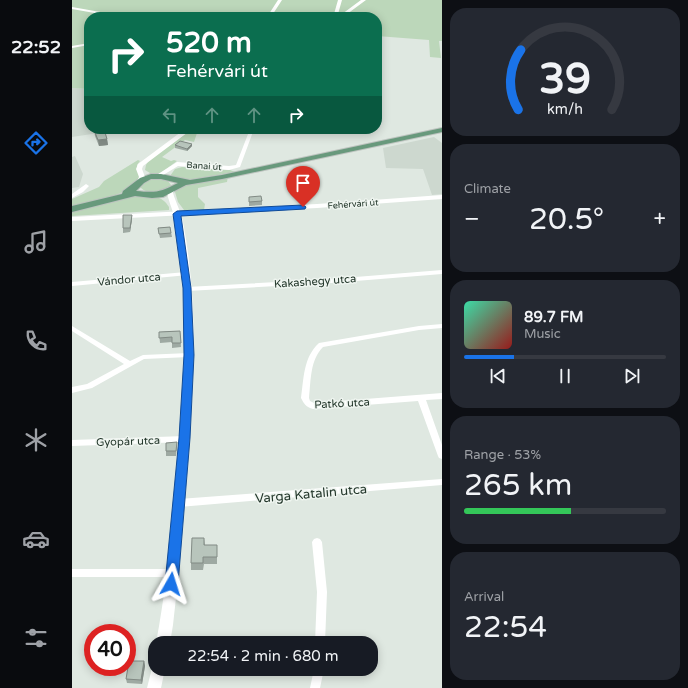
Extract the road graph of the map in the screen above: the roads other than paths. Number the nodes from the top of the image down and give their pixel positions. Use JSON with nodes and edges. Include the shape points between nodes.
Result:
{"nodes":[{"id":1,"x":280,"y":0,"type":"edge"},
{"id":2,"x":340,"y":0,"type":"edge"},
{"id":3,"x":364,"y":0,"type":"edge"},
{"id":4,"x":72,"y":8,"type":"edge"},
{"id":5,"x":88,"y":12,"type":"edge"},
{"id":6,"x":272,"y":12,"type":"edge"},
{"id":7,"x":337,"y":12,"type":"edge"},
{"id":8,"x":347,"y":12,"type":"edge"},
{"id":9,"x":84,"y":45,"type":"edge"},
{"id":10,"x":72,"y":47,"type":"edge"},
{"id":11,"x":442,"y":130,"type":"edge"},
{"id":12,"x":182,"y":134,"type":"edge"},
{"id":13,"x":250,"y":134,"type":"edge"},
{"id":14,"x":144,"y":162,"type":"junction"},
{"id":15,"x":178,"y":164,"type":"junction"},
{"id":16,"x":155,"y":177,"type":"junction"},
{"id":17,"x":138,"y":184,"type":"junction"},
{"id":18,"x":171,"y":184,"type":"junction"},
{"id":19,"x":86,"y":186,"type":"dead end"},
{"id":20,"x":150,"y":194,"type":"junction"},
{"id":21,"x":72,"y":196,"type":"edge"},
{"id":22,"x":442,"y":197,"type":"edge"},
{"id":23,"x":102,"y":201,"type":"junction"},
{"id":24,"x":72,"y":209,"type":"edge"},
{"id":25,"x":175,"y":209,"type":"junction"},
{"id":26,"x":72,"y":219,"type":"edge"},
{"id":27,"x":442,"y":272,"type":"edge"},
{"id":28,"x":186,"y":274,"type":"junction"},
{"id":29,"x":72,"y":284,"type":"edge"},
{"id":30,"x":187,"y":288,"type":"junction"},
{"id":31,"x":442,"y":326,"type":"edge"},
{"id":32,"x":72,"y":328,"type":"edge"},
{"id":33,"x":189,"y":355,"type":"junction"},
{"id":34,"x":130,"y":364,"type":"junction"},
{"id":35,"x":72,"y":390,"type":"edge"},
{"id":36,"x":442,"y":396,"type":"edge"},
{"id":37,"x":421,"y":397,"type":"junction"},
{"id":38,"x":185,"y":438,"type":"junction"},
{"id":39,"x":72,"y":443,"type":"edge"},
{"id":40,"x":442,"y":456,"type":"edge"},
{"id":41,"x":442,"y":482,"type":"edge"},
{"id":42,"x":179,"y":503,"type":"junction"},
{"id":43,"x":317,"y":542,"type":"dead end"},
{"id":44,"x":173,"y":572,"type":"junction"},
{"id":45,"x":72,"y":573,"type":"edge"},
{"id":46,"x":164,"y":636,"type":"edge"},
{"id":47,"x":320,"y":636,"type":"edge"},
{"id":48,"x":157,"y":676,"type":"edge"},
{"id":49,"x":318,"y":676,"type":"edge"},
{"id":50,"x":154,"y":688,"type":"edge"},
{"id":51,"x":316,"y":688,"type":"edge"}],
"edges":[{"from":1,"to":6,"type":"street"},
{"from":2,"to":7,"type":"street"},
{"from":3,"to":8,"type":"street"},
{"from":4,"to":5,"type":"street"},
{"from":9,"to":10,"type":"street"},
{"from":11,"to":18,"type":"main road","via":[[197,181]]},
{"from":12,"to":14,"type":"street"},
{"from":13,"to":15,"type":"street","name":"Banai út","via":[[238,166],[228,168]]},
{"from":14,"to":16,"type":"street","via":[[143,170]]},
{"from":14,"to":17,"type":"street","via":[[139,167],[142,177]]},
{"from":15,"to":16,"type":"street","name":"Banai út"},
{"from":15,"to":18,"type":"street","name":"Banai út","via":[[169,174]]},
{"from":16,"to":17,"type":"main road"},
{"from":16,"to":18,"type":"main road"},
{"from":17,"to":20,"type":"main road","via":[[140,190]]},
{"from":17,"to":23,"type":"main road","via":[[129,192]]},
{"from":18,"to":20,"type":"main road","via":[[163,194]]},
{"from":18,"to":25,"type":"street","via":[[170,193]]},
{"from":19,"to":21,"type":"street"},
{"from":20,"to":23,"type":"main road","via":[[135,193]]},
{"from":20,"to":25,"type":"street","via":[[161,196]]},
{"from":22,"to":25,"type":"street","name":"Fehérvári út","via":[[318,206]]},
{"from":23,"to":24,"type":"main road"},
{"from":25,"to":26,"type":"street","name":"Fehérvári út"},
{"from":25,"to":28,"type":"street"},
{"from":27,"to":30,"type":"street","name":"Kakashegy utca","via":[[331,281]]},
{"from":28,"to":29,"type":"street","name":"Vándor utca"},
{"from":28,"to":30,"type":"street"},
{"from":30,"to":33,"type":"street"},
{"from":31,"to":37,"type":"street","name":"Patkó utca","via":[[321,345],[312,356],[305,398],[307,404],[313,406]]},
{"from":32,"to":34,"type":"street"},
{"from":33,"to":34,"type":"street","via":[[143,357]]},
{"from":33,"to":38,"type":"street"},
{"from":34,"to":35,"type":"street","via":[[89,386]]},
{"from":36,"to":37,"type":"street","name":"Patkó utca"},
{"from":37,"to":40,"type":"street"},
{"from":38,"to":39,"type":"street","name":"Gyopár utca"},
{"from":38,"to":42,"type":"street"},
{"from":41,"to":42,"type":"street","name":"Varga Katalin utca"},
{"from":42,"to":44,"type":"street"},
{"from":43,"to":47,"type":"street","via":[[322,592]]},
{"from":44,"to":45,"type":"street"},
{"from":44,"to":46,"type":"street"},
{"from":48,"to":50,"type":"street"},
{"from":49,"to":51,"type":"street"}]}
